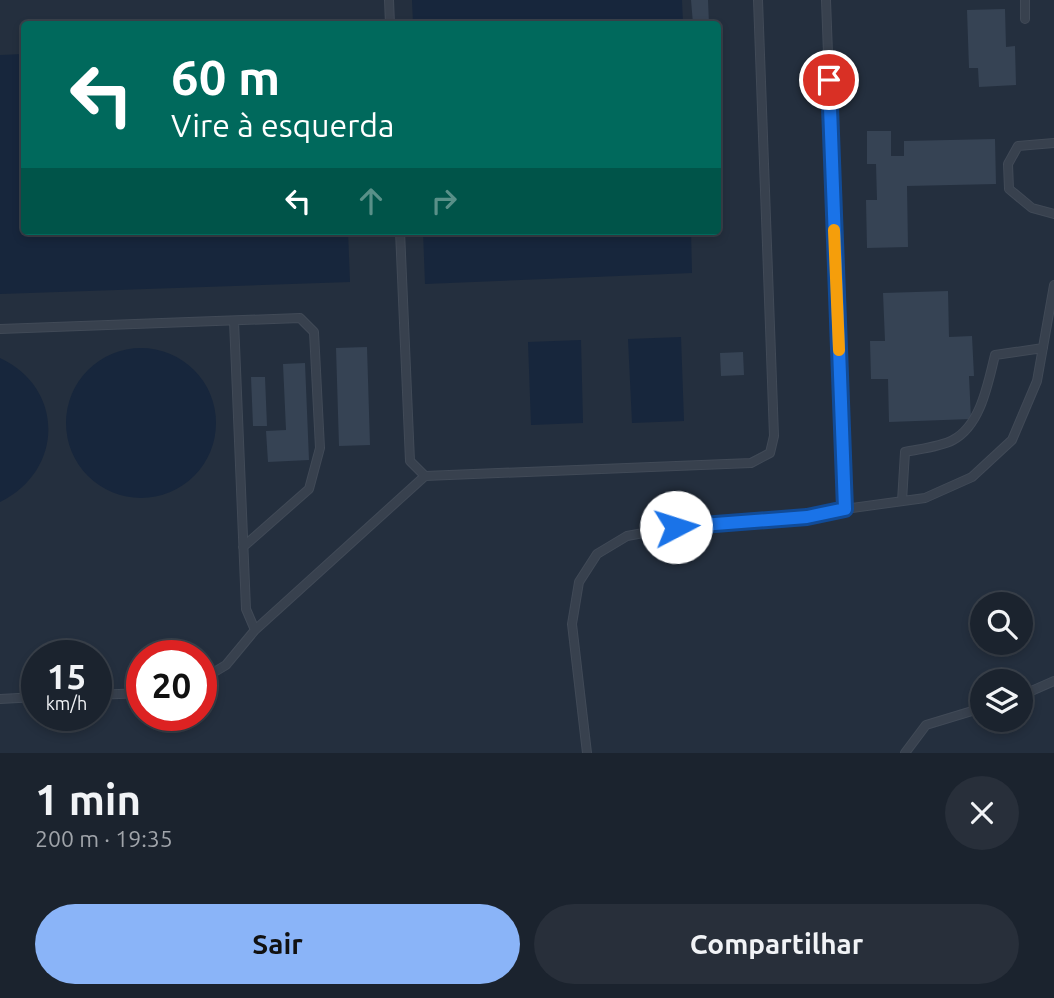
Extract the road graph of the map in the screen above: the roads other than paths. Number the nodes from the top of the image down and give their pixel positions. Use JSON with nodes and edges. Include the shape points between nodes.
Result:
{"nodes":[{"id":1,"x":389,"y":0,"type":"edge"},
{"id":2,"x":758,"y":0,"type":"edge"},
{"id":3,"x":826,"y":0,"type":"edge"},
{"id":4,"x":1025,"y":0,"type":"edge"},
{"id":5,"x":1025,"y":19,"type":"dead end"},
{"id":6,"x":390,"y":21,"type":"edge"},
{"id":7,"x":1054,"y":143,"type":"edge"},
{"id":8,"x":1054,"y":214,"type":"edge"},
{"id":9,"x":400,"y":235,"type":"edge"},
{"id":10,"x":1054,"y":285,"type":"edge"},
{"id":11,"x":234,"y":321,"type":"junction"},
{"id":12,"x":0,"y":329,"type":"edge"},
{"id":13,"x":1043,"y":348,"type":"junction"},
{"id":14,"x":425,"y":476,"type":"junction"},
{"id":15,"x":902,"y":501,"type":"junction"},
{"id":16,"x":845,"y":509,"type":"junction"},
{"id":17,"x":243,"y":547,"type":"junction"},
{"id":18,"x":255,"y":630,"type":"junction"},
{"id":19,"x":217,"y":670,"type":"edge"},
{"id":20,"x":1054,"y":681,"type":"edge"},
{"id":21,"x":1033,"y":690,"type":"edge"},
{"id":22,"x":21,"y":698,"type":"edge"},
{"id":23,"x":0,"y":699,"type":"edge"},
{"id":24,"x":970,"y":712,"type":"edge"},
{"id":25,"x":587,"y":753,"type":"edge"},
{"id":26,"x":905,"y":753,"type":"edge"}],
"edges":[{"from":1,"to":6,"type":"lane"},
{"from":2,"to":14,"type":"lane","via":[[774,436],[770,453],[751,463]]},
{"from":3,"to":16,"type":"lane"},
{"from":4,"to":5,"type":"lane"},
{"from":7,"to":8,"type":"lane","via":[[1018,146],[1008,164],[1009,189],[1032,208]]},
{"from":9,"to":14,"type":"lane","via":[[410,461]]},
{"from":10,"to":13,"type":"lane"},
{"from":11,"to":12,"type":"lane"},
{"from":11,"to":17,"type":"lane"},
{"from":11,"to":17,"type":"lane","via":[[300,318],[313,332],[320,448],[309,489]]},
{"from":13,"to":15,"type":"lane","via":[[1037,381],[1012,440],[972,477],[925,498]]},
{"from":13,"to":15,"type":"lane","via":[[995,355],[975,418],[953,440],[905,452]]},
{"from":14,"to":18,"type":"lane"},
{"from":15,"to":16,"type":"lane"},
{"from":16,"to":25,"type":"lane","via":[[807,517],[676,527],[627,536],[597,554],[579,582],[572,624]]},
{"from":17,"to":18,"type":"lane","via":[[246,608]]},
{"from":18,"to":19,"type":"lane"},
{"from":20,"to":21,"type":"lane"},
{"from":22,"to":23,"type":"lane"},
{"from":24,"to":26,"type":"lane","via":[[926,725]]}]}
